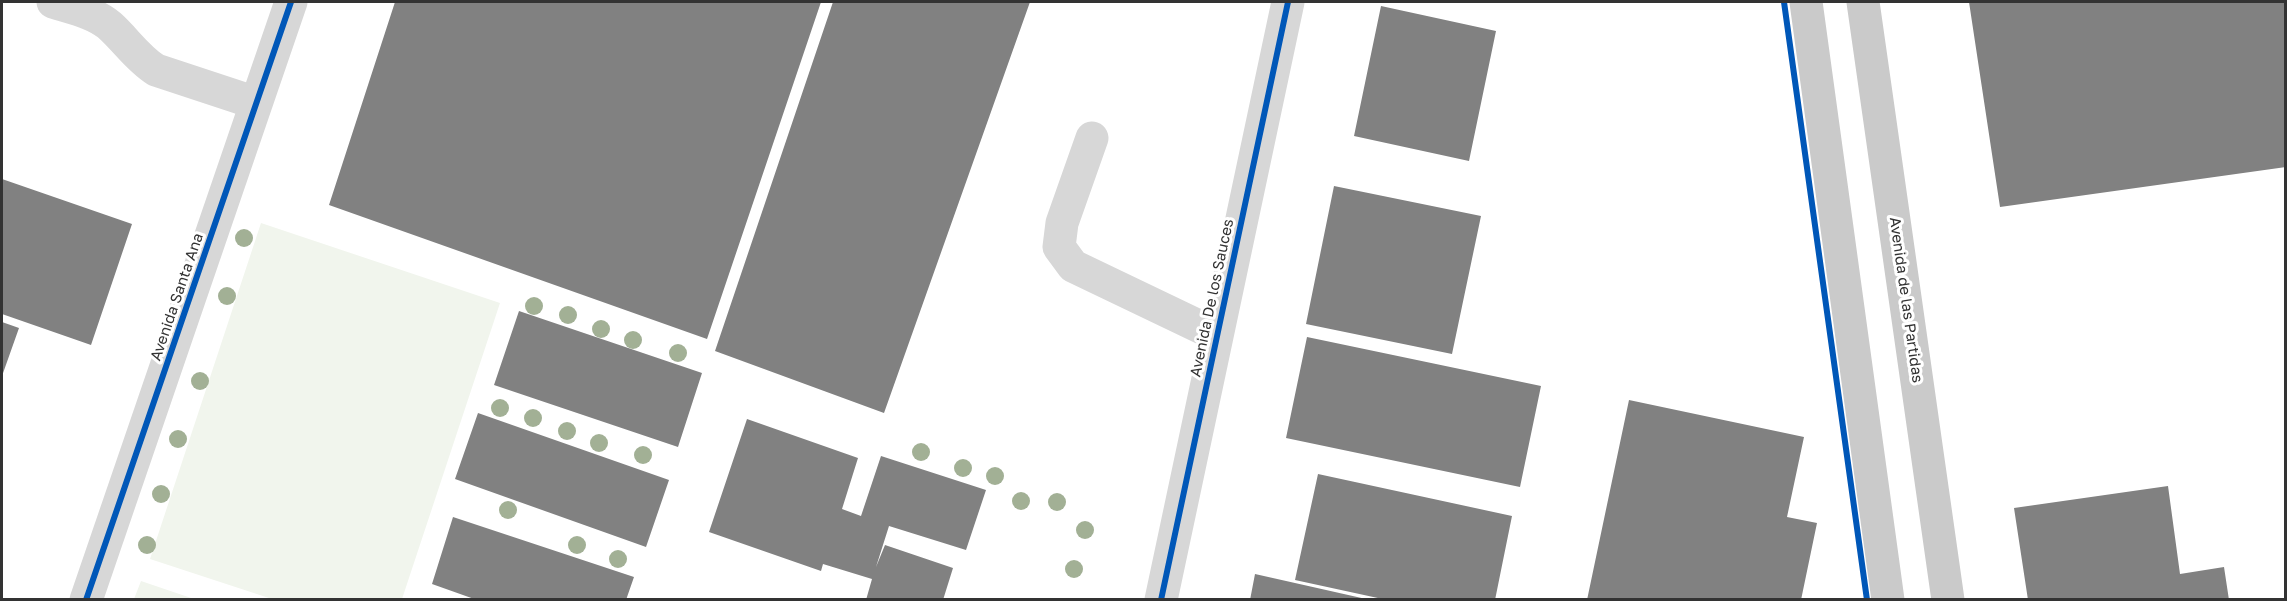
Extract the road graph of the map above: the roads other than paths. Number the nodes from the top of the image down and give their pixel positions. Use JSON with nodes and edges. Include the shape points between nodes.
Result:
{"nodes":[{"id":1,"x":53,"y":2,"type":"edge"},
{"id":2,"x":291,"y":2,"type":"edge"},
{"id":3,"x":1288,"y":2,"type":"edge"},
{"id":4,"x":1806,"y":2,"type":"edge"},
{"id":5,"x":1863,"y":2,"type":"edge"},
{"id":6,"x":256,"y":103,"type":"junction"},
{"id":7,"x":1092,"y":138,"type":"dead end"},
{"id":8,"x":1217,"y":335,"type":"junction"},
{"id":9,"x":86,"y":600,"type":"edge"},
{"id":10,"x":1161,"y":600,"type":"edge"},
{"id":11,"x":1888,"y":600,"type":"edge"},
{"id":12,"x":1948,"y":600,"type":"edge"}],
"edges":[{"from":1,"to":6,"type":"street","via":[[98,17],[156,70]]},
{"from":2,"to":6,"type":"street","name":"Avenida Santa Ana"},
{"from":3,"to":8,"type":"street","name":"Avenida De los Sauces"},
{"from":4,"to":11,"type":"main road"},
{"from":5,"to":12,"type":"main road","name":"Avenida de las Partidas"},
{"from":6,"to":9,"type":"street","name":"Avenida Santa Ana"},
{"from":7,"to":8,"type":"street","via":[[1062,223],[1059,247],[1073,266]]},
{"from":8,"to":10,"type":"street","name":"Avenida De los Sauces"}]}
